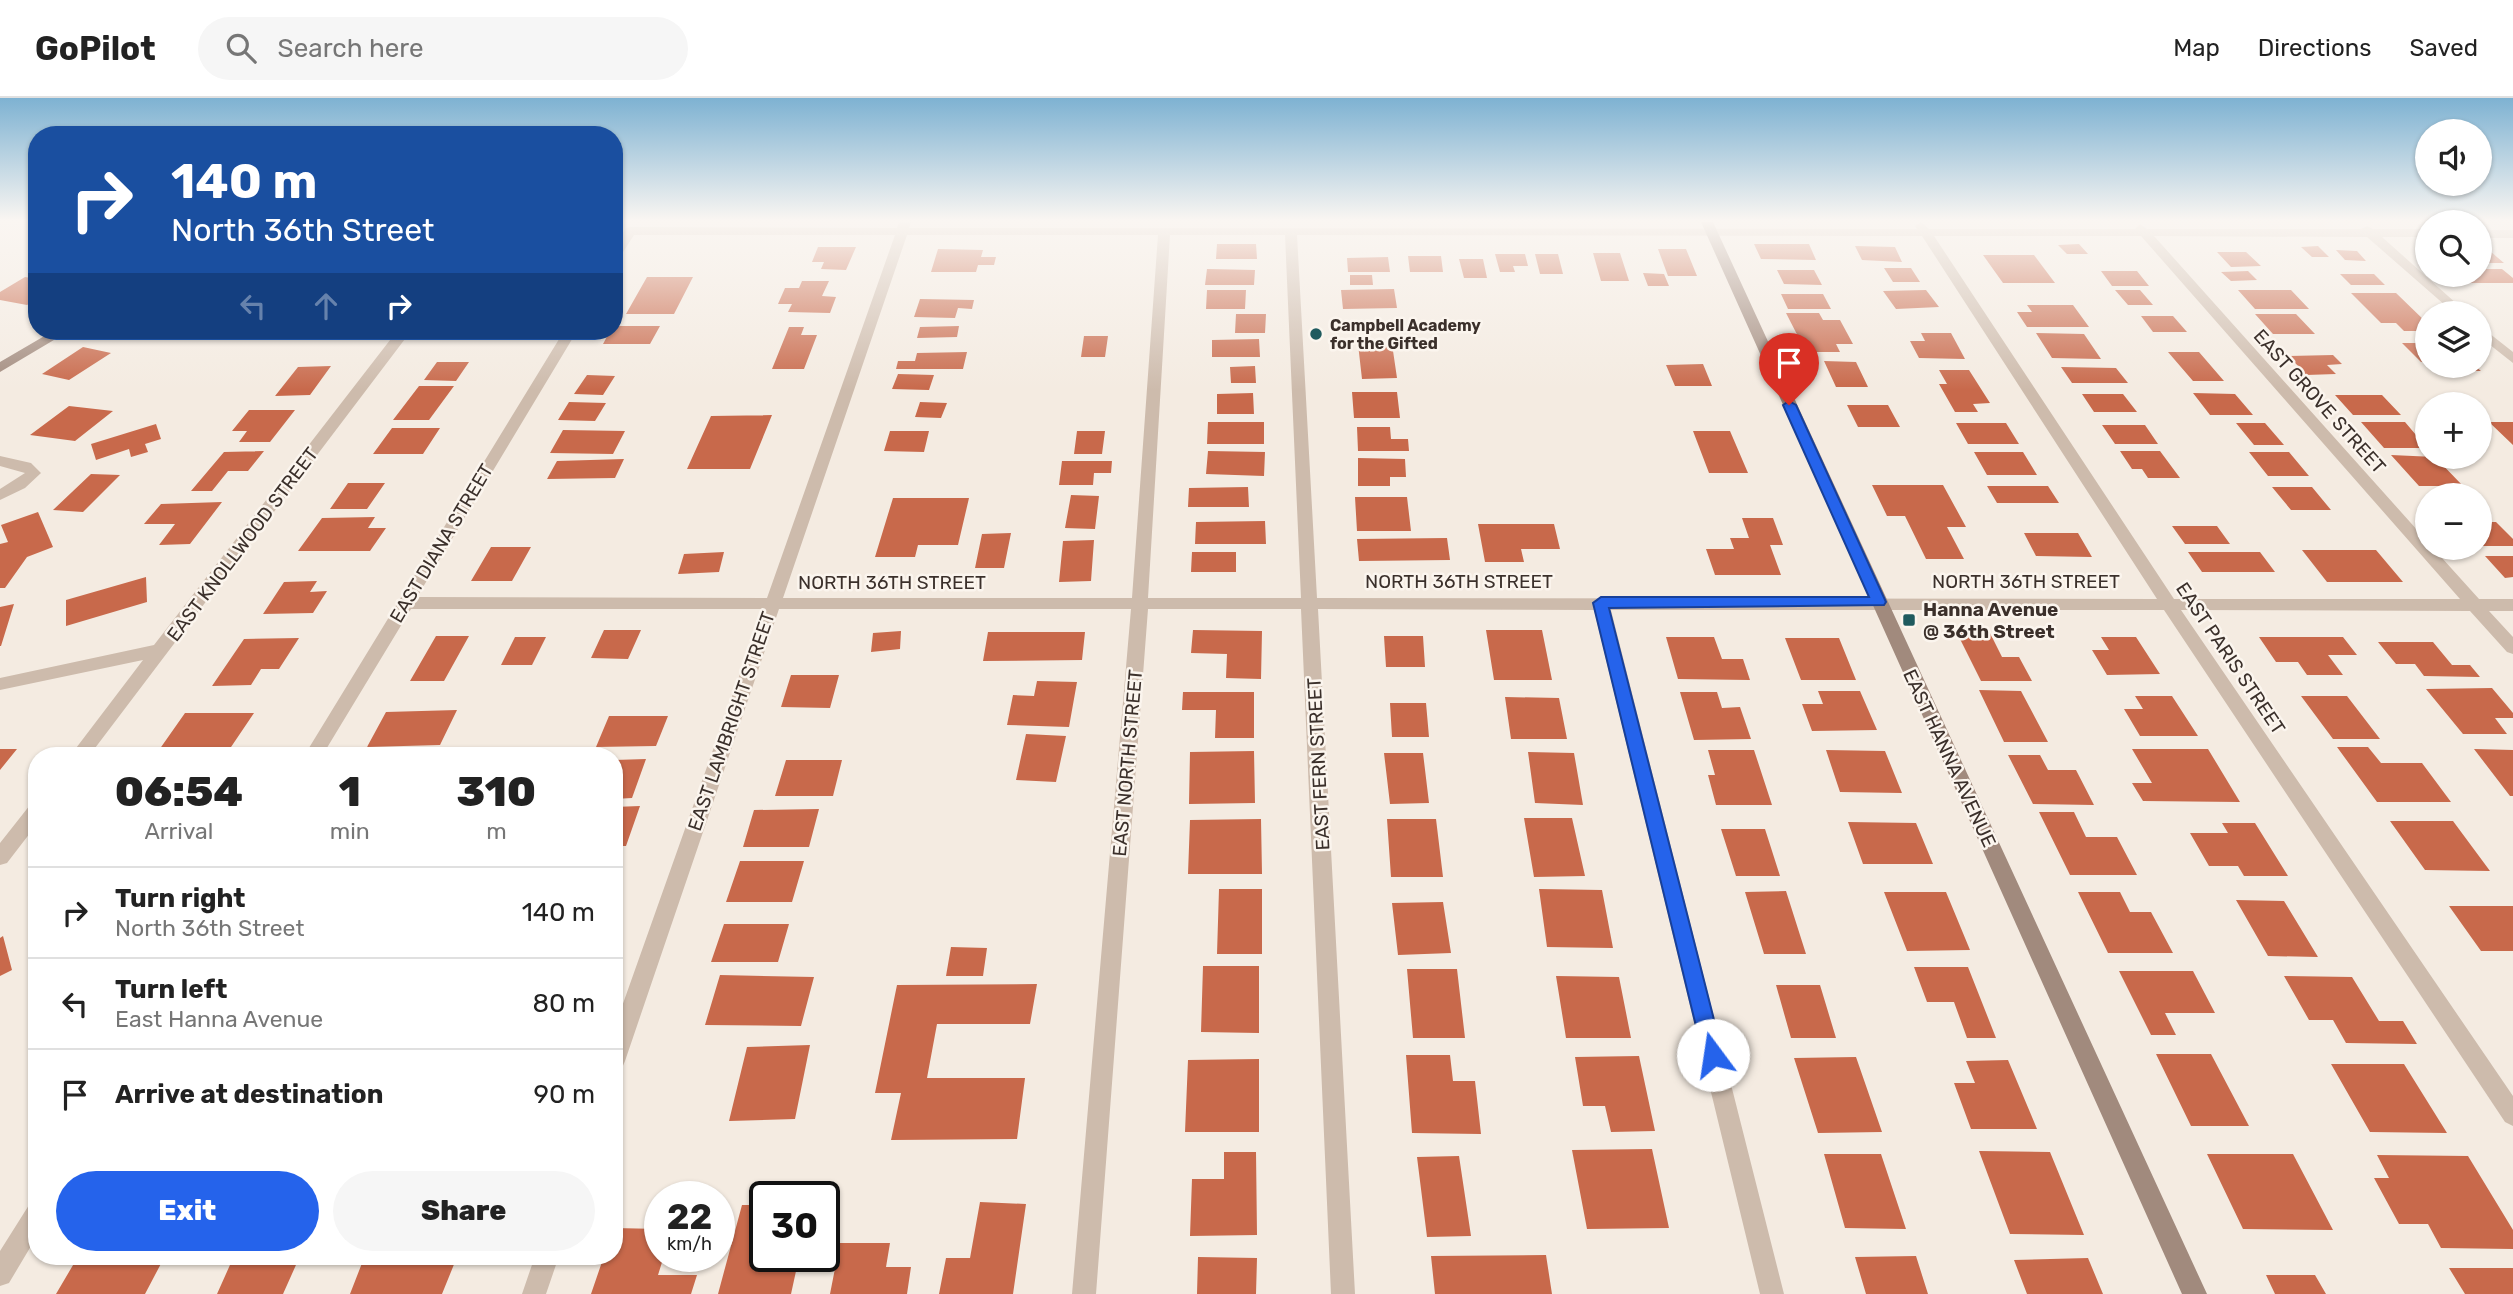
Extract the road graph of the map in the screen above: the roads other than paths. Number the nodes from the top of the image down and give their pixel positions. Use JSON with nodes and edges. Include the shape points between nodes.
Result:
{"nodes":[{"id":1,"x":886,"y":278,"type":"edge"},
{"id":2,"x":1161,"y":278,"type":"edge"},
{"id":3,"x":1293,"y":278,"type":"edge"},
{"id":4,"x":1732,"y":278,"type":"edge"},
{"id":5,"x":1955,"y":278,"type":"edge"},
{"id":6,"x":2185,"y":278,"type":"edge"},
{"id":7,"x":2421,"y":278,"type":"edge"},
{"id":8,"x":2448,"y":301,"type":"edge"},
{"id":9,"x":47,"y":340,"type":"edge"},
{"id":10,"x":397,"y":340,"type":"edge"},
{"id":11,"x":565,"y":340,"type":"edge"},
{"id":12,"x":2492,"y":341,"type":"edge"},
{"id":13,"x":2513,"y":359,"type":"edge"},
{"id":14,"x":0,"y":368,"type":"edge"},
{"id":15,"x":0,"y":461,"type":"edge"},
{"id":16,"x":0,"y":495,"type":"edge"},
{"id":17,"x":1140,"y":602,"type":"junction"},
{"id":18,"x":1311,"y":602,"type":"junction"},
{"id":19,"x":1878,"y":602,"type":"junction"},
{"id":20,"x":406,"y":603,"type":"junction"},
{"id":21,"x":771,"y":603,"type":"junction"},
{"id":22,"x":1601,"y":603,"type":"junction"},
{"id":23,"x":2168,"y":603,"type":"junction"},
{"id":24,"x":2475,"y":605,"type":"junction"},
{"id":25,"x":2513,"y":605,"type":"edge"},
{"id":26,"x":2513,"y":648,"type":"edge"},
{"id":27,"x":161,"y":650,"type":"junction"},
{"id":28,"x":0,"y":684,"type":"edge"},
{"id":29,"x":86,"y":747,"type":"edge"},
{"id":30,"x":318,"y":747,"type":"edge"},
{"id":31,"x":28,"y":821,"type":"edge"},
{"id":32,"x":0,"y":857,"type":"edge"},
{"id":33,"x":623,"y":1035,"type":"edge"},
{"id":34,"x":2513,"y":1115,"type":"edge"},
{"id":35,"x":28,"y":1228,"type":"edge"},
{"id":36,"x":544,"y":1265,"type":"edge"},
{"id":37,"x":0,"y":1274,"type":"edge"},
{"id":38,"x":534,"y":1294,"type":"edge"},
{"id":39,"x":1084,"y":1294,"type":"edge"},
{"id":40,"x":1343,"y":1294,"type":"edge"},
{"id":41,"x":1772,"y":1294,"type":"edge"},
{"id":42,"x":2195,"y":1294,"type":"edge"}],
"edges":[{"from":1,"to":21,"type":"street","name":"EAST LAMBRIGHT STREET"},
{"from":2,"to":17,"type":"street","name":"EAST NORTH STREET"},
{"from":3,"to":18,"type":"street","name":"EAST FERN STREET"},
{"from":4,"to":19,"type":"street","name":"EAST HANNA AVENUE"},
{"from":5,"to":23,"type":"street","name":"EAST PARIS STREET"},
{"from":6,"to":24,"type":"street","name":"EAST GROVE STREET"},
{"from":7,"to":8,"type":"street"},
{"from":9,"to":14,"type":"street"},
{"from":10,"to":27,"type":"street","name":"EAST KNOLLWOOD STREET"},
{"from":11,"to":20,"type":"street","name":"EAST DIANA STREET"},
{"from":12,"to":13,"type":"street"},
{"from":15,"to":16,"type":"street","via":[[26,466],[34,473]]},
{"from":17,"to":18,"type":"street","name":"NORTH 36TH STREET"},
{"from":17,"to":21,"type":"street","name":"NORTH 36TH STREET"},
{"from":17,"to":39,"type":"street","name":"EAST NORTH STREET"},
{"from":18,"to":22,"type":"street","name":"NORTH 36TH STREET"},
{"from":18,"to":40,"type":"street","name":"EAST FERN STREET"},
{"from":19,"to":22,"type":"street","name":"NORTH 36TH STREET"},
{"from":19,"to":23,"type":"street","name":"NORTH 36TH STREET"},
{"from":19,"to":42,"type":"street","name":"EAST HANNA AVENUE"},
{"from":20,"to":21,"type":"street","name":"NORTH 36TH STREET"},
{"from":20,"to":30,"type":"street","name":"EAST DIANA STREET"},
{"from":21,"to":33,"type":"street","name":"EAST LAMBRIGHT STREET"},
{"from":22,"to":41,"type":"street"},
{"from":23,"to":24,"type":"street","name":"NORTH 36TH STREET"},
{"from":23,"to":34,"type":"street","name":"EAST PARIS STREET"},
{"from":24,"to":25,"type":"street","name":"NORTH 36TH STREET"},
{"from":24,"to":26,"type":"street","name":"EAST GROVE STREET"},
{"from":27,"to":28,"type":"street"},
{"from":27,"to":29,"type":"street","name":"EAST KNOLLWOOD STREET"},
{"from":31,"to":32,"type":"street"},
{"from":35,"to":37,"type":"street"},
{"from":36,"to":38,"type":"street"}]}
